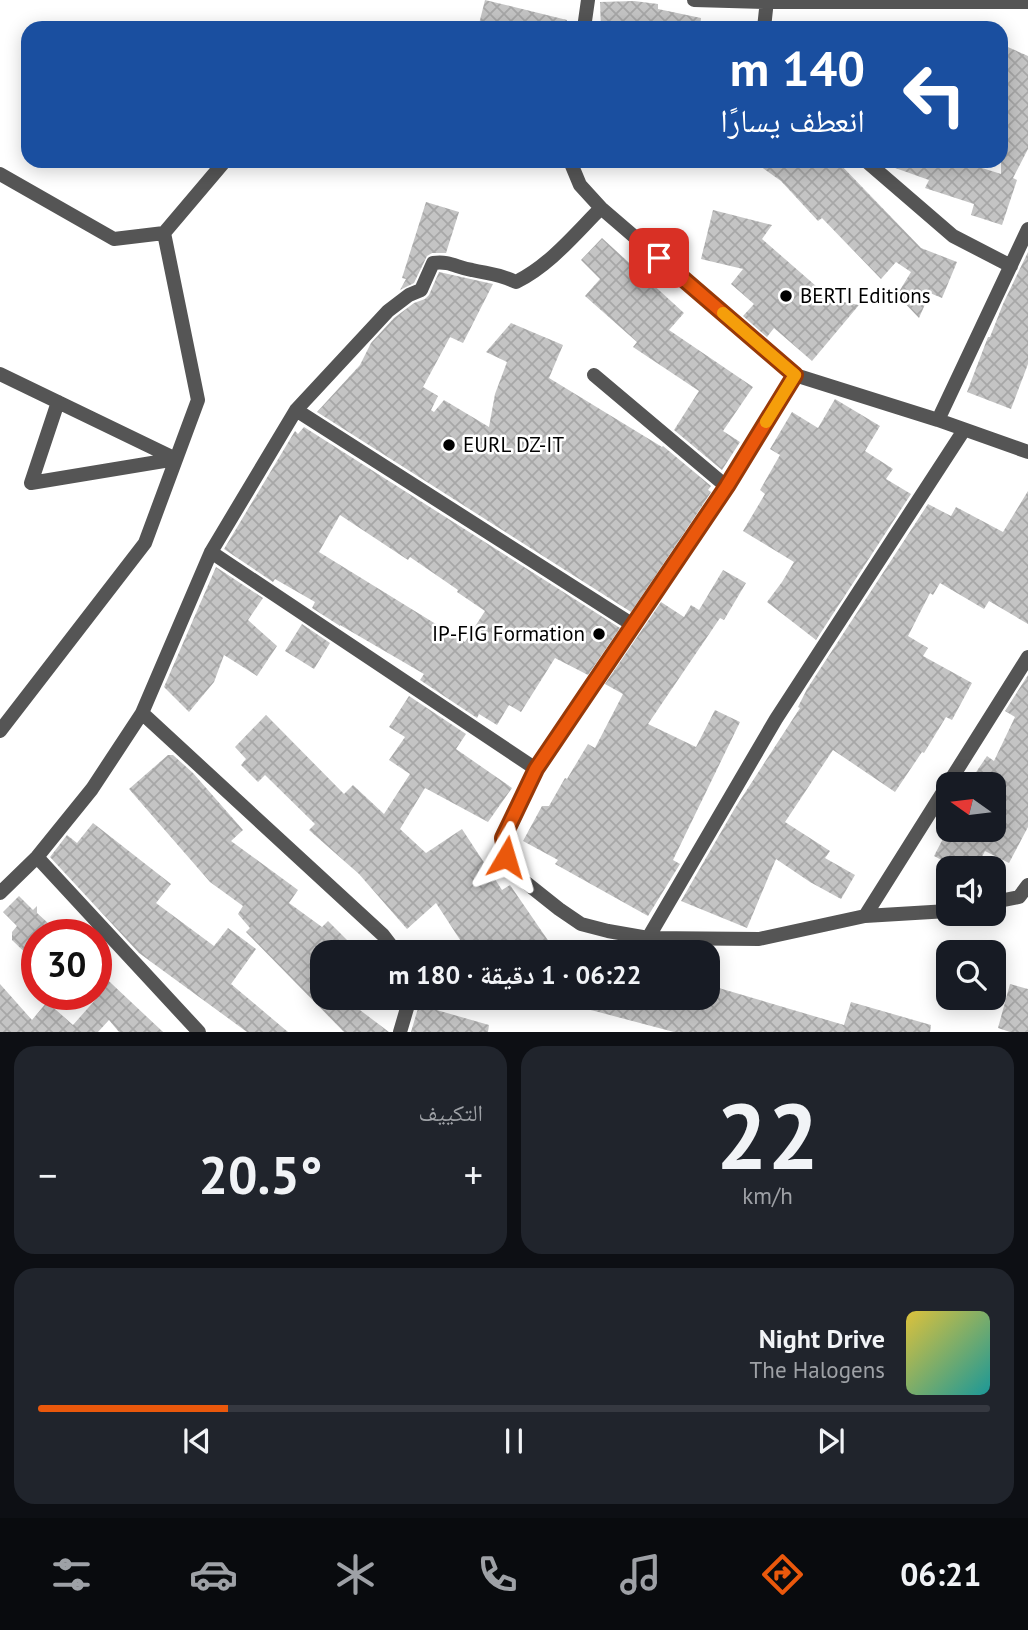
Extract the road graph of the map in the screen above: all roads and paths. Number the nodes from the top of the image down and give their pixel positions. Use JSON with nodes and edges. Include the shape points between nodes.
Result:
{"nodes":[{"id":1,"x":588,"y":0,"type":"edge"},
{"id":2,"x":694,"y":0,"type":"edge"},
{"id":3,"x":766,"y":1,"type":"edge"},
{"id":4,"x":1028,"y":2,"type":"edge"},
{"id":5,"x":585,"y":21,"type":"edge"},
{"id":6,"x":765,"y":21,"type":"edge"},
{"id":7,"x":219,"y":168,"type":"edge"},
{"id":8,"x":573,"y":168,"type":"edge"},
{"id":9,"x":874,"y":168,"type":"edge"},
{"id":10,"x":0,"y":174,"type":"edge"},
{"id":11,"x":601,"y":208,"type":"junction"},
{"id":12,"x":1028,"y":229,"type":"edge"},
{"id":13,"x":164,"y":233,"type":"junction"},
{"id":14,"x":1011,"y":266,"type":"junction"},
{"id":15,"x":0,"y":374,"type":"edge"},
{"id":16,"x":594,"y":375,"type":"dead end"},
{"id":17,"x":795,"y":375,"type":"junction"},
{"id":18,"x":58,"y":402,"type":"junction"},
{"id":19,"x":296,"y":410,"type":"junction"},
{"id":20,"x":938,"y":419,"type":"junction"},
{"id":21,"x":964,"y":430,"type":"junction"},
{"id":22,"x":1028,"y":452,"type":"edge"},
{"id":23,"x":176,"y":459,"type":"junction"},
{"id":24,"x":727,"y":486,"type":"junction"},
{"id":25,"x":211,"y":552,"type":"junction"},
{"id":26,"x":633,"y":625,"type":"junction"},
{"id":27,"x":1028,"y":657,"type":"edge"},
{"id":28,"x":142,"y":713,"type":"junction"},
{"id":29,"x":0,"y":731,"type":"edge"},
{"id":30,"x":536,"y":769,"type":"junction"},
{"id":31,"x":37,"y":857,"type":"junction"},
{"id":32,"x":1028,"y":885,"type":"edge"},
{"id":33,"x":0,"y":894,"type":"edge"},
{"id":34,"x":1006,"y":900,"type":"edge"},
{"id":35,"x":936,"y":912,"type":"edge"},
{"id":36,"x":865,"y":916,"type":"junction"},
{"id":37,"x":648,"y":938,"type":"junction"},
{"id":38,"x":387,"y":940,"type":"edge"},
{"id":39,"x":406,"y":1010,"type":"edge"},
{"id":40,"x":199,"y":1031,"type":"edge"},
{"id":41,"x":400,"y":1031,"type":"edge"}],
"edges":[{"from":1,"to":5,"type":"street"},
{"from":2,"to":3,"type":"street"},
{"from":3,"to":4,"type":"street"},
{"from":3,"to":6,"type":"street"},
{"from":7,"to":13,"type":"street"},
{"from":8,"to":11,"type":"street","via":[[580,185]]},
{"from":9,"to":14,"type":"street","via":[[953,236]]},
{"from":10,"to":13,"type":"street","via":[[114,239]]},
{"from":11,"to":17,"type":"street"},
{"from":11,"to":19,"type":"street","via":[[546,263],[516,282],[446,262],[433,263],[421,290],[388,311]]},
{"from":12,"to":14,"type":"street"},
{"from":13,"to":23,"type":"street","via":[[198,400]]},
{"from":14,"to":20,"type":"street"},
{"from":15,"to":18,"type":"street"},
{"from":16,"to":24,"type":"street"},
{"from":17,"to":20,"type":"street"},
{"from":17,"to":24,"type":"street"},
{"from":18,"to":23,"type":"street"},
{"from":18,"to":23,"type":"street","via":[[31,483]]},
{"from":19,"to":25,"type":"street"},
{"from":19,"to":26,"type":"street"},
{"from":20,"to":21,"type":"street"},
{"from":21,"to":22,"type":"street"},
{"from":21,"to":37,"type":"street","via":[[776,719]]},
{"from":23,"to":29,"type":"street","via":[[145,543]]},
{"from":24,"to":26,"type":"street"},
{"from":25,"to":28,"type":"street"},
{"from":25,"to":30,"type":"street"},
{"from":26,"to":30,"type":"street"},
{"from":27,"to":36,"type":"street"},
{"from":28,"to":31,"type":"street","via":[[92,789]]},
{"from":28,"to":38,"type":"street"},
{"from":30,"to":37,"type":"street","via":[[503,838],[506,857],[520,878],[581,924]]},
{"from":31,"to":33,"type":"street"},
{"from":31,"to":40,"type":"street"},
{"from":32,"to":34,"type":"street","via":[[1019,897]]},
{"from":35,"to":36,"type":"street"},
{"from":36,"to":37,"type":"street","via":[[759,940]]},
{"from":39,"to":41,"type":"street"}]}
